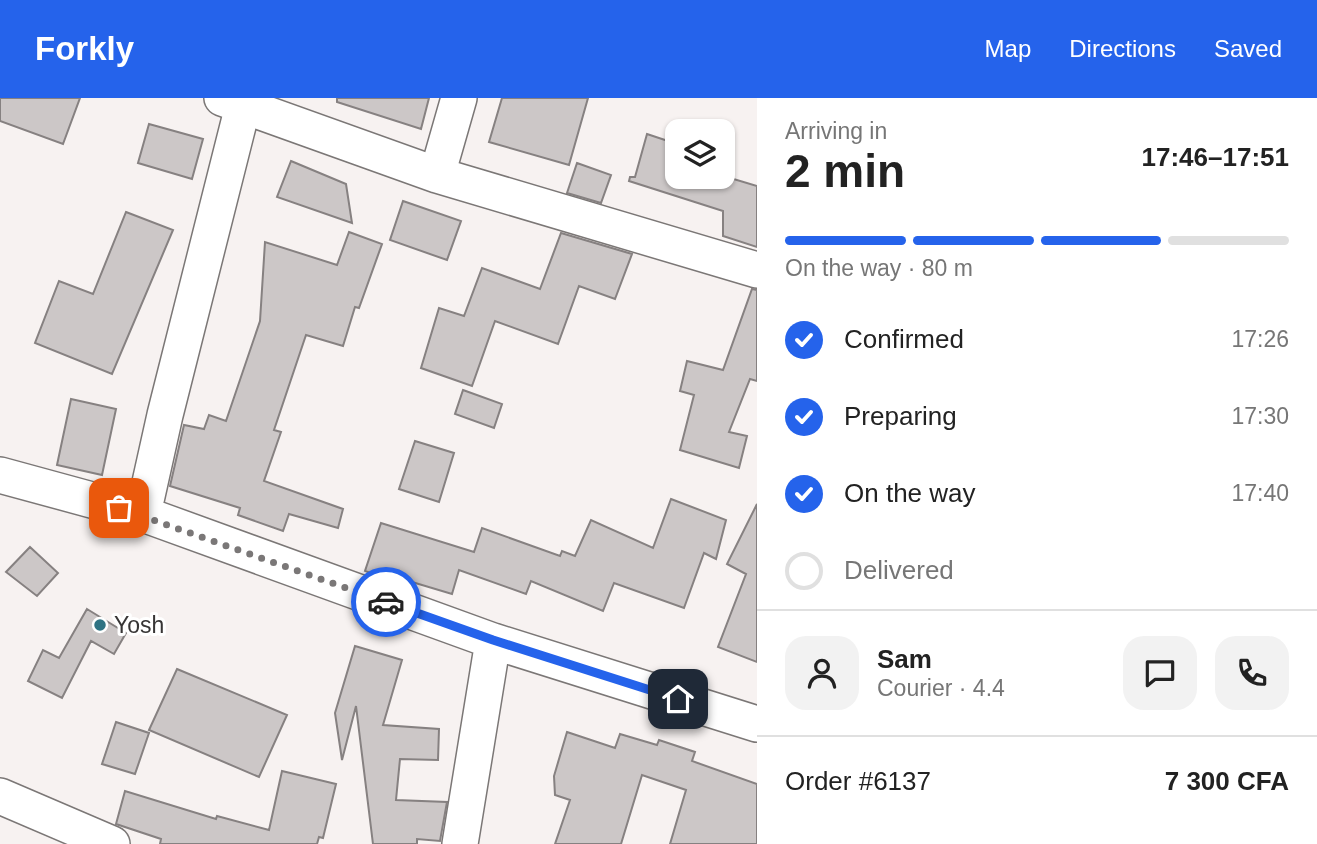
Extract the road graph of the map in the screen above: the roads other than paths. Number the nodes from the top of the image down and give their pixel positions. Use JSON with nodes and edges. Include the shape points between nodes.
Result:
{"nodes":[{"id":1,"x":459,"y":98,"type":"edge"},
{"id":2,"x":236,"y":101,"type":"edge"},
{"id":3,"x":437,"y":175,"type":"junction"},
{"id":4,"x":757,"y":270,"type":"edge"},
{"id":5,"x":0,"y":475,"type":"edge"},
{"id":6,"x":143,"y":514,"type":"junction"},
{"id":7,"x":493,"y":640,"type":"junction"},
{"id":8,"x":757,"y":724,"type":"edge"},
{"id":9,"x":0,"y":796,"type":"edge"},
{"id":10,"x":113,"y":844,"type":"edge"},
{"id":11,"x":460,"y":844,"type":"edge"}],
"edges":[{"from":1,"to":3,"type":"street"},
{"from":2,"to":3,"type":"street"},
{"from":2,"to":6,"type":"street"},
{"from":3,"to":4,"type":"street"},
{"from":5,"to":6,"type":"street"},
{"from":6,"to":7,"type":"street"},
{"from":7,"to":8,"type":"street"},
{"from":7,"to":11,"type":"street"},
{"from":9,"to":10,"type":"street"}]}
